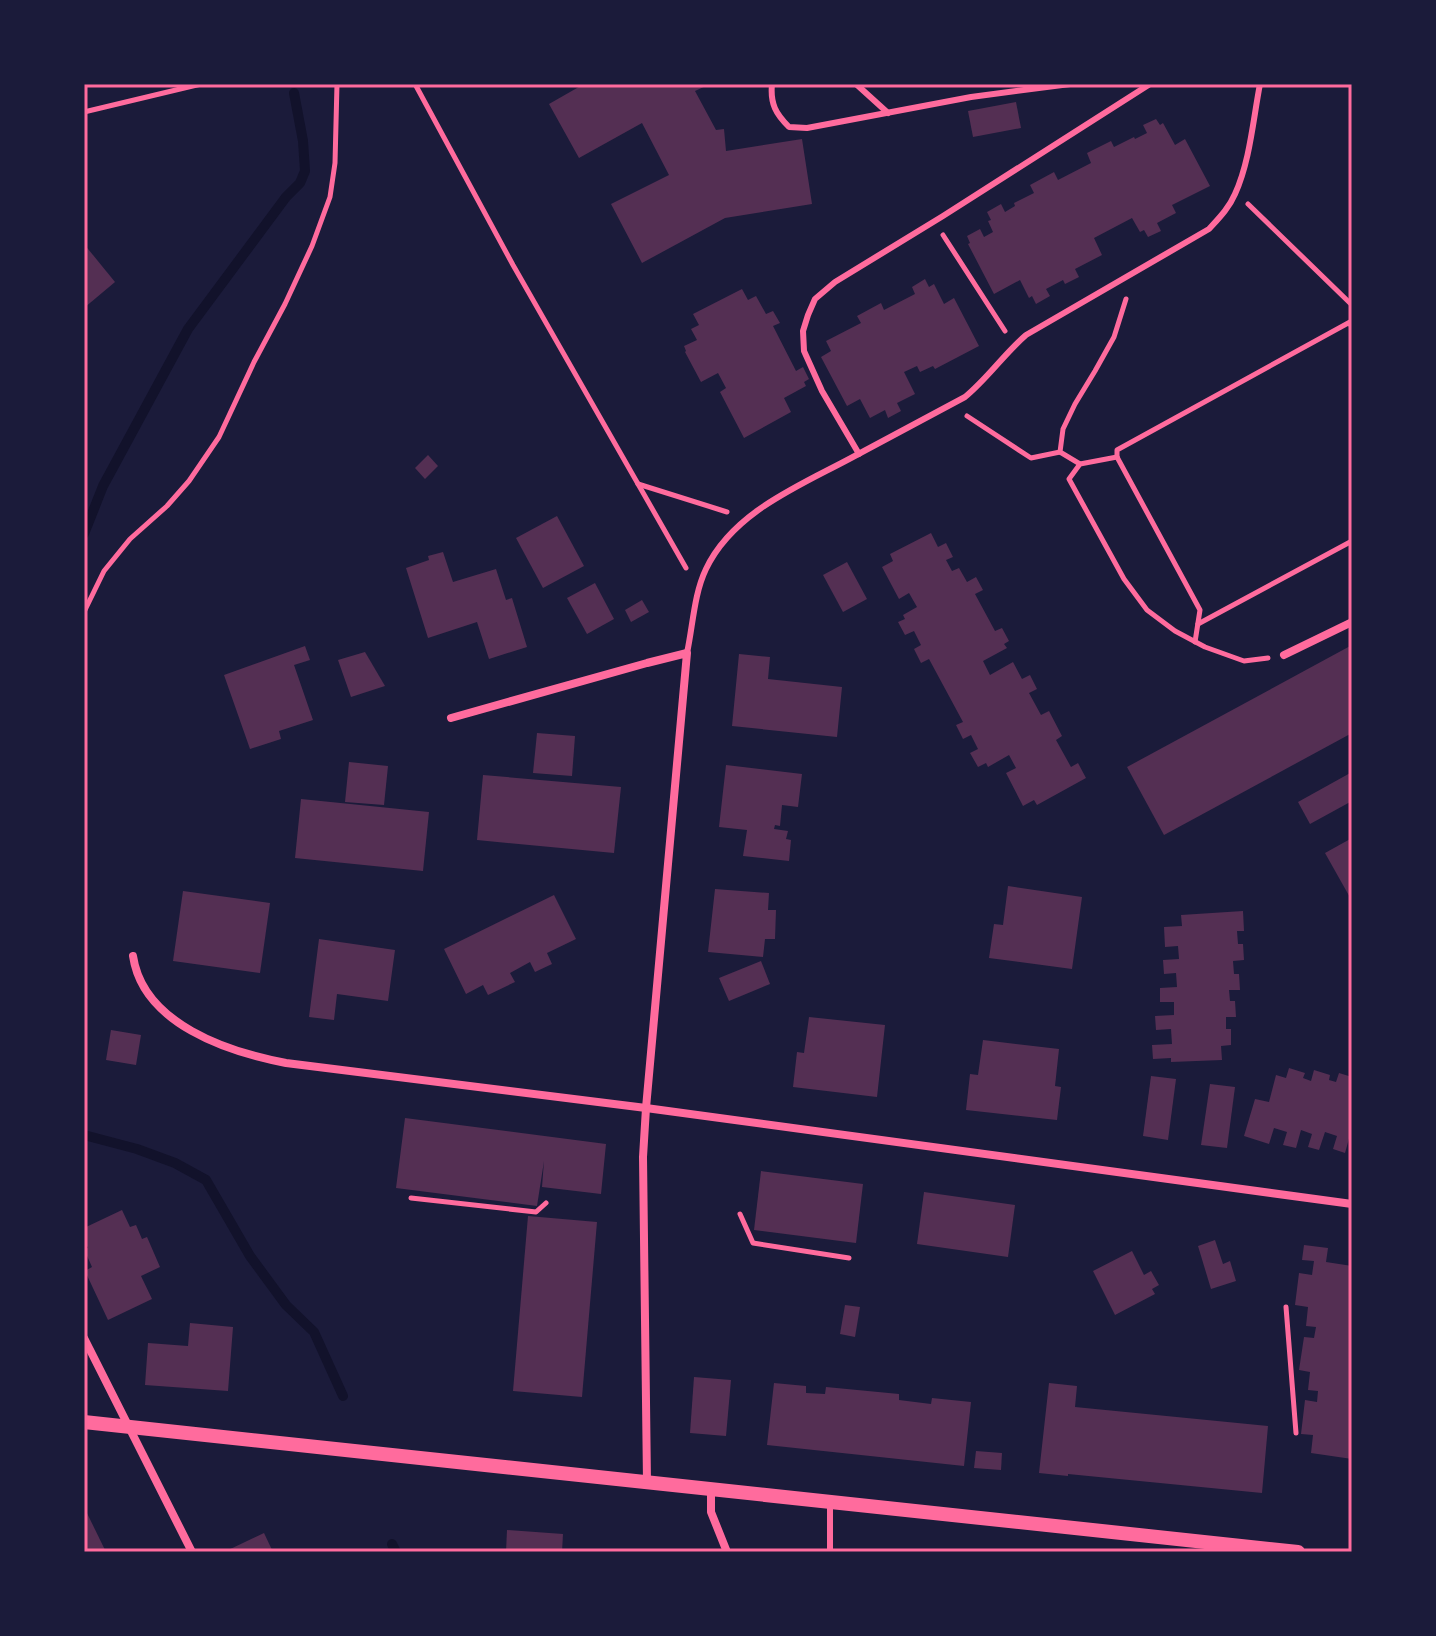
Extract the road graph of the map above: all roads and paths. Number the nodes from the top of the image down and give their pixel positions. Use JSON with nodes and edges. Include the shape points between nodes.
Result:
{"nodes":[{"id":1,"x":201,"y":84,"type":"edge"},
{"id":2,"x":337,"y":84,"type":"edge"},
{"id":3,"x":415,"y":84,"type":"edge"},
{"id":4,"x":772,"y":84,"type":"edge"},
{"id":5,"x":856,"y":84,"type":"edge"},
{"id":6,"x":1070,"y":84,"type":"edge"},
{"id":7,"x":1150,"y":84,"type":"edge"},
{"id":8,"x":1260,"y":84,"type":"edge"},
{"id":9,"x":84,"y":112,"type":"edge"},
{"id":10,"x":888,"y":113,"type":"junction"},
{"id":11,"x":1236,"y":192,"type":"junction"},
{"id":12,"x":934,"y":221,"type":"junction"},
{"id":13,"x":1131,"y":276,"type":"junction"},
{"id":14,"x":1352,"y":305,"type":"edge"},
{"id":15,"x":1352,"y":329,"type":"edge"},
{"id":16,"x":1014,"y":346,"type":"junction"},
{"id":17,"x":950,"y":405,"type":"junction"},
{"id":18,"x":1060,"y":452,"type":"junction"},
{"id":19,"x":859,"y":454,"type":"junction"},
{"id":20,"x":1117,"y":457,"type":"junction"},
{"id":21,"x":1080,"y":464,"type":"junction"},
{"id":22,"x":638,"y":484,"type":"junction"},
{"id":23,"x":747,"y":518,"type":"junction"},
{"id":24,"x":1352,"y":541,"type":"edge"},
{"id":25,"x":698,"y":590,"type":"junction"},
{"id":26,"x":84,"y":612,"type":"edge"},
{"id":27,"x":1352,"y":622,"type":"edge"},
{"id":28,"x":1198,"y":624,"type":"junction"},
{"id":29,"x":1195,"y":642,"type":"junction"},
{"id":30,"x":687,"y":653,"type":"junction"},
{"id":31,"x":1284,"y":655,"type":"joint"},
{"id":32,"x":451,"y":718,"type":"dead end"},
{"id":33,"x":133,"y":956,"type":"dead end"},
{"id":34,"x":646,"y":1108,"type":"junction"},
{"id":35,"x":411,"y":1198,"type":"dead end"},
{"id":36,"x":546,"y":1203,"type":"dead end"},
{"id":37,"x":1352,"y":1204,"type":"edge"},
{"id":38,"x":740,"y":1214,"type":"dead end"},
{"id":39,"x":849,"y":1258,"type":"dead end"},
{"id":40,"x":1286,"y":1307,"type":"dead end"},
{"id":41,"x":84,"y":1338,"type":"edge"},
{"id":42,"x":84,"y":1422,"type":"edge"},
{"id":43,"x":128,"y":1426,"type":"junction"},
{"id":44,"x":1296,"y":1433,"type":"dead end"},
{"id":45,"x":647,"y":1482,"type":"junction"},
{"id":46,"x":711,"y":1490,"type":"junction"},
{"id":47,"x":830,"y":1503,"type":"junction"},
{"id":48,"x":1223,"y":1548,"type":"edge"},
{"id":49,"x":192,"y":1552,"type":"edge"},
{"id":50,"x":727,"y":1552,"type":"edge"},
{"id":51,"x":830,"y":1552,"type":"edge"},
{"id":52,"x":1298,"y":1552,"type":"edge"}],
"edges":[{"from":1,"to":9,"type":"path"},
{"from":2,"to":26,"type":"path","via":[[330,197],[285,304],[219,437],[189,481],[104,571]]},
{"from":3,"to":22,"type":"path"},
{"from":4,"to":10,"type":"lane","via":[[775,113],[789,127]]},
{"from":5,"to":10,"type":"lane"},
{"from":6,"to":10,"type":"lane"},
{"from":7,"to":12,"type":"lane"},
{"from":8,"to":11,"type":"lane"},
{"from":11,"to":13,"type":"lane","via":[[1209,229]]},
{"from":11,"to":14,"type":"path"},
{"from":12,"to":16,"type":"path"},
{"from":12,"to":19,"type":"lane","via":[[835,282],[815,299],[808,315],[804,351]]},
{"from":13,"to":16,"type":"lane"},
{"from":13,"to":18,"type":"path","via":[[1114,337],[1069,416]]},
{"from":15,"to":20,"type":"path","via":[[1350,322],[1117,450]]},
{"from":16,"to":17,"type":"lane","via":[[979,386]]},
{"from":17,"to":18,"type":"path","via":[[1031,458]]},
{"from":17,"to":19,"type":"lane"},
{"from":18,"to":21,"type":"path"},
{"from":19,"to":23,"type":"lane"},
{"from":20,"to":21,"type":"path"},
{"from":20,"to":28,"type":"path","via":[[1200,610]]},
{"from":21,"to":29,"type":"path","via":[[1069,479],[1124,579],[1147,610]]},
{"from":22,"to":23,"type":"path"},
{"from":22,"to":25,"type":"path"},
{"from":23,"to":25,"type":"lane","via":[[722,543]]},
{"from":24,"to":28,"type":"path"},
{"from":25,"to":30,"type":"lane"},
{"from":27,"to":31,"type":"street"},
{"from":28,"to":29,"type":"path"},
{"from":29,"to":31,"type":"path","via":[[1244,661]]},
{"from":30,"to":32,"type":"street"},
{"from":30,"to":34,"type":"street"},
{"from":33,"to":34,"type":"street","via":[[147,994],[163,1011],[214,1042],[262,1059]]},
{"from":34,"to":37,"type":"street"},
{"from":34,"to":45,"type":"street"},
{"from":35,"to":36,"type":"path","via":[[536,1212]]},
{"from":38,"to":39,"type":"path","via":[[753,1243]]},
{"from":40,"to":44,"type":"path"},
{"from":41,"to":43,"type":"street"},
{"from":42,"to":43,"type":"street"},
{"from":43,"to":45,"type":"street"},
{"from":43,"to":49,"type":"street"},
{"from":45,"to":46,"type":"street"},
{"from":46,"to":47,"type":"street"},
{"from":46,"to":50,"type":"street","via":[[711,1512]]},
{"from":47,"to":48,"type":"street"},
{"from":47,"to":51,"type":"lane"},
{"from":48,"to":52,"type":"street"}]}
